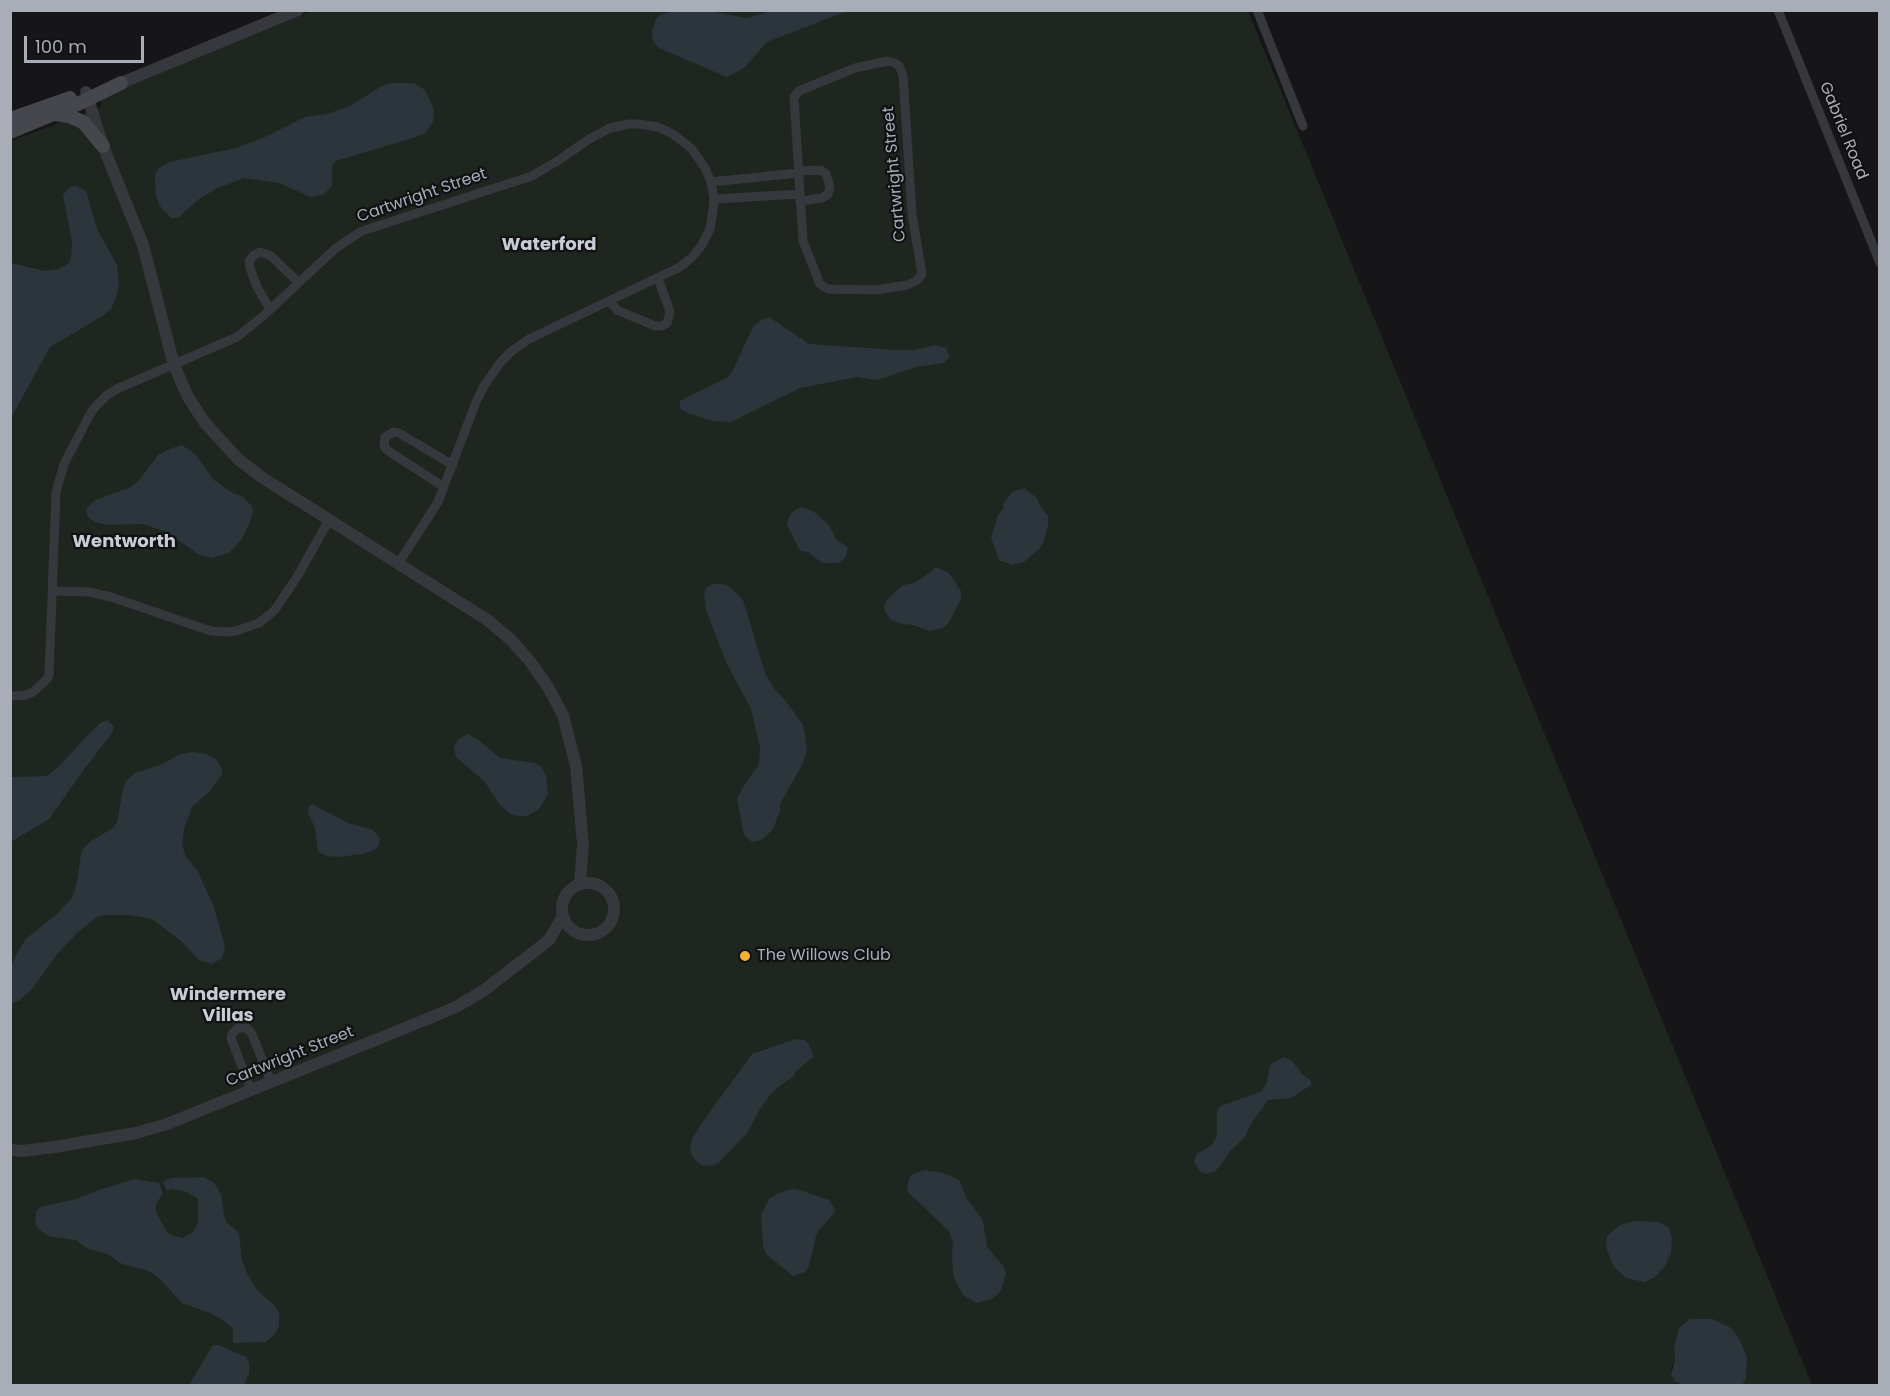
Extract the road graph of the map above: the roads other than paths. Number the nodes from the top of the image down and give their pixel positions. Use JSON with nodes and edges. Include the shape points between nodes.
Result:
{"nodes":[{"id":1,"x":298,"y":10,"type":"edge"},
{"id":2,"x":1257,"y":10,"type":"edge"},
{"id":3,"x":1778,"y":10,"type":"edge"},
{"id":4,"x":121,"y":83,"type":"joint"},
{"id":5,"x":83,"y":97,"type":"junction"},
{"id":6,"x":55,"y":114,"type":"junction"},
{"id":7,"x":10,"y":120,"type":"edge"},
{"id":8,"x":1304,"y":126,"type":"dead end"},
{"id":9,"x":10,"y":132,"type":"edge"},
{"id":10,"x":105,"y":151,"type":"junction"},
{"id":11,"x":798,"y":172,"type":"junction"},
{"id":12,"x":711,"y":182,"type":"junction"},
{"id":13,"x":800,"y":197,"type":"junction"},
{"id":14,"x":714,"y":200,"type":"junction"},
{"id":15,"x":1880,"y":263,"type":"edge"},
{"id":16,"x":658,"y":278,"type":"junction"},
{"id":17,"x":298,"y":282,"type":"junction"},
{"id":18,"x":609,"y":301,"type":"junction"},
{"id":19,"x":270,"y":309,"type":"junction"},
{"id":20,"x":174,"y":365,"type":"junction"},
{"id":21,"x":453,"y":465,"type":"junction"},
{"id":22,"x":444,"y":487,"type":"junction"},
{"id":23,"x":329,"y":520,"type":"junction"},
{"id":24,"x":398,"y":564,"type":"junction"},
{"id":25,"x":52,"y":591,"type":"junction"},
{"id":26,"x":13,"y":696,"type":"dead end"},
{"id":27,"x":583,"y":845,"type":"junction"},
{"id":28,"x":580,"y":883,"type":"junction"},
{"id":29,"x":597,"y":883,"type":"junction"},
{"id":30,"x":563,"y":916,"type":"junction"},
{"id":31,"x":573,"y":930,"type":"junction"},
{"id":32,"x":549,"y":940,"type":"junction"},
{"id":33,"x":271,"y":1082,"type":"junction"},
{"id":34,"x":251,"y":1090,"type":"junction"},
{"id":35,"x":14,"y":1152,"type":"edge"}],
"edges":[{"from":1,"to":4,"type":"street"},
{"from":2,"to":8,"type":"street"},
{"from":3,"to":15,"type":"street","name":"Gabriel Road"},
{"from":4,"to":5,"type":"main road"},
{"from":5,"to":6,"type":"main road"},
{"from":5,"to":7,"type":"main road"},
{"from":5,"to":10,"type":"street"},
{"from":6,"to":9,"type":"main road"},
{"from":6,"to":10,"type":"main road","via":[[83,122]]},
{"from":10,"to":20,"type":"street","via":[[143,245]]},
{"from":11,"to":12,"type":"street"},
{"from":11,"to":13,"type":"street","name":"Cartwright Street"},
{"from":11,"to":13,"type":"street","via":[[821,170],[830,187],[822,198]]},
{"from":11,"to":13,"type":"street","name":"Cartwright Street","via":[[793,105],[798,91],[855,68],[888,61],[899,66],[903,75],[912,214],[922,274],[908,285],[876,290],[824,287],[804,241]]},
{"from":12,"to":14,"type":"street","name":"Cartwright Street"},
{"from":12,"to":17,"type":"street","name":"Cartwright Street","via":[[692,149],[673,134],[649,125],[619,126],[596,135],[532,176],[362,231]]},
{"from":13,"to":14,"type":"street"},
{"from":14,"to":16,"type":"street","name":"Cartwright Street","via":[[710,229],[702,245],[680,267]]},
{"from":16,"to":18,"type":"street","name":"Cartwright Street"},
{"from":16,"to":18,"type":"street","via":[[670,312],[662,326],[617,310]]},
{"from":17,"to":19,"type":"street","name":"Cartwright Street"},
{"from":17,"to":19,"type":"street","via":[[270,256],[260,252],[254,255],[249,261],[250,268]]},
{"from":18,"to":21,"type":"street","name":"Cartwright Street","via":[[529,339],[500,363],[476,402]]},
{"from":19,"to":20,"type":"street","name":"Cartwright Street","via":[[237,337]]},
{"from":20,"to":23,"type":"street","via":[[205,423],[232,453]]},
{"from":20,"to":25,"type":"street","name":"Cartwright Street","via":[[107,395],[93,408],[64,464],[56,492]]},
{"from":21,"to":22,"type":"street","name":"Cartwright Street"},
{"from":21,"to":22,"type":"street","via":[[399,433],[385,437],[387,450]]},
{"from":22,"to":24,"type":"street","name":"Cartwright Street"},
{"from":23,"to":24,"type":"street"},
{"from":23,"to":25,"type":"street","via":[[274,611],[259,623],[236,631],[211,631],[90,592]]},
{"from":24,"to":27,"type":"street","via":[[489,621],[529,660],[548,687],[562,716],[576,766]]},
{"from":25,"to":26,"type":"street","name":"Cartwright Street","via":[[49,675],[33,692]]},
{"from":27,"to":28,"type":"street"},
{"from":27,"to":29,"type":"street"},
{"from":28,"to":29,"type":"street"},
{"from":28,"to":30,"type":"street","via":[[565,896]]},
{"from":29,"to":31,"type":"street","via":[[613,898],[612,921],[595,934]]},
{"from":30,"to":31,"type":"street"},
{"from":30,"to":32,"type":"street","name":"Cartwright Street"},
{"from":31,"to":32,"type":"street","name":"Cartwright Street"},
{"from":32,"to":33,"type":"street","name":"Cartwright Street","via":[[470,1000]]},
{"from":33,"to":34,"type":"street","name":"Cartwright Street"},
{"from":33,"to":34,"type":"street","via":[[252,1034],[247,1028],[238,1028],[231,1038]]},
{"from":34,"to":35,"type":"street","name":"Cartwright Street","via":[[136,1133]]}]}
